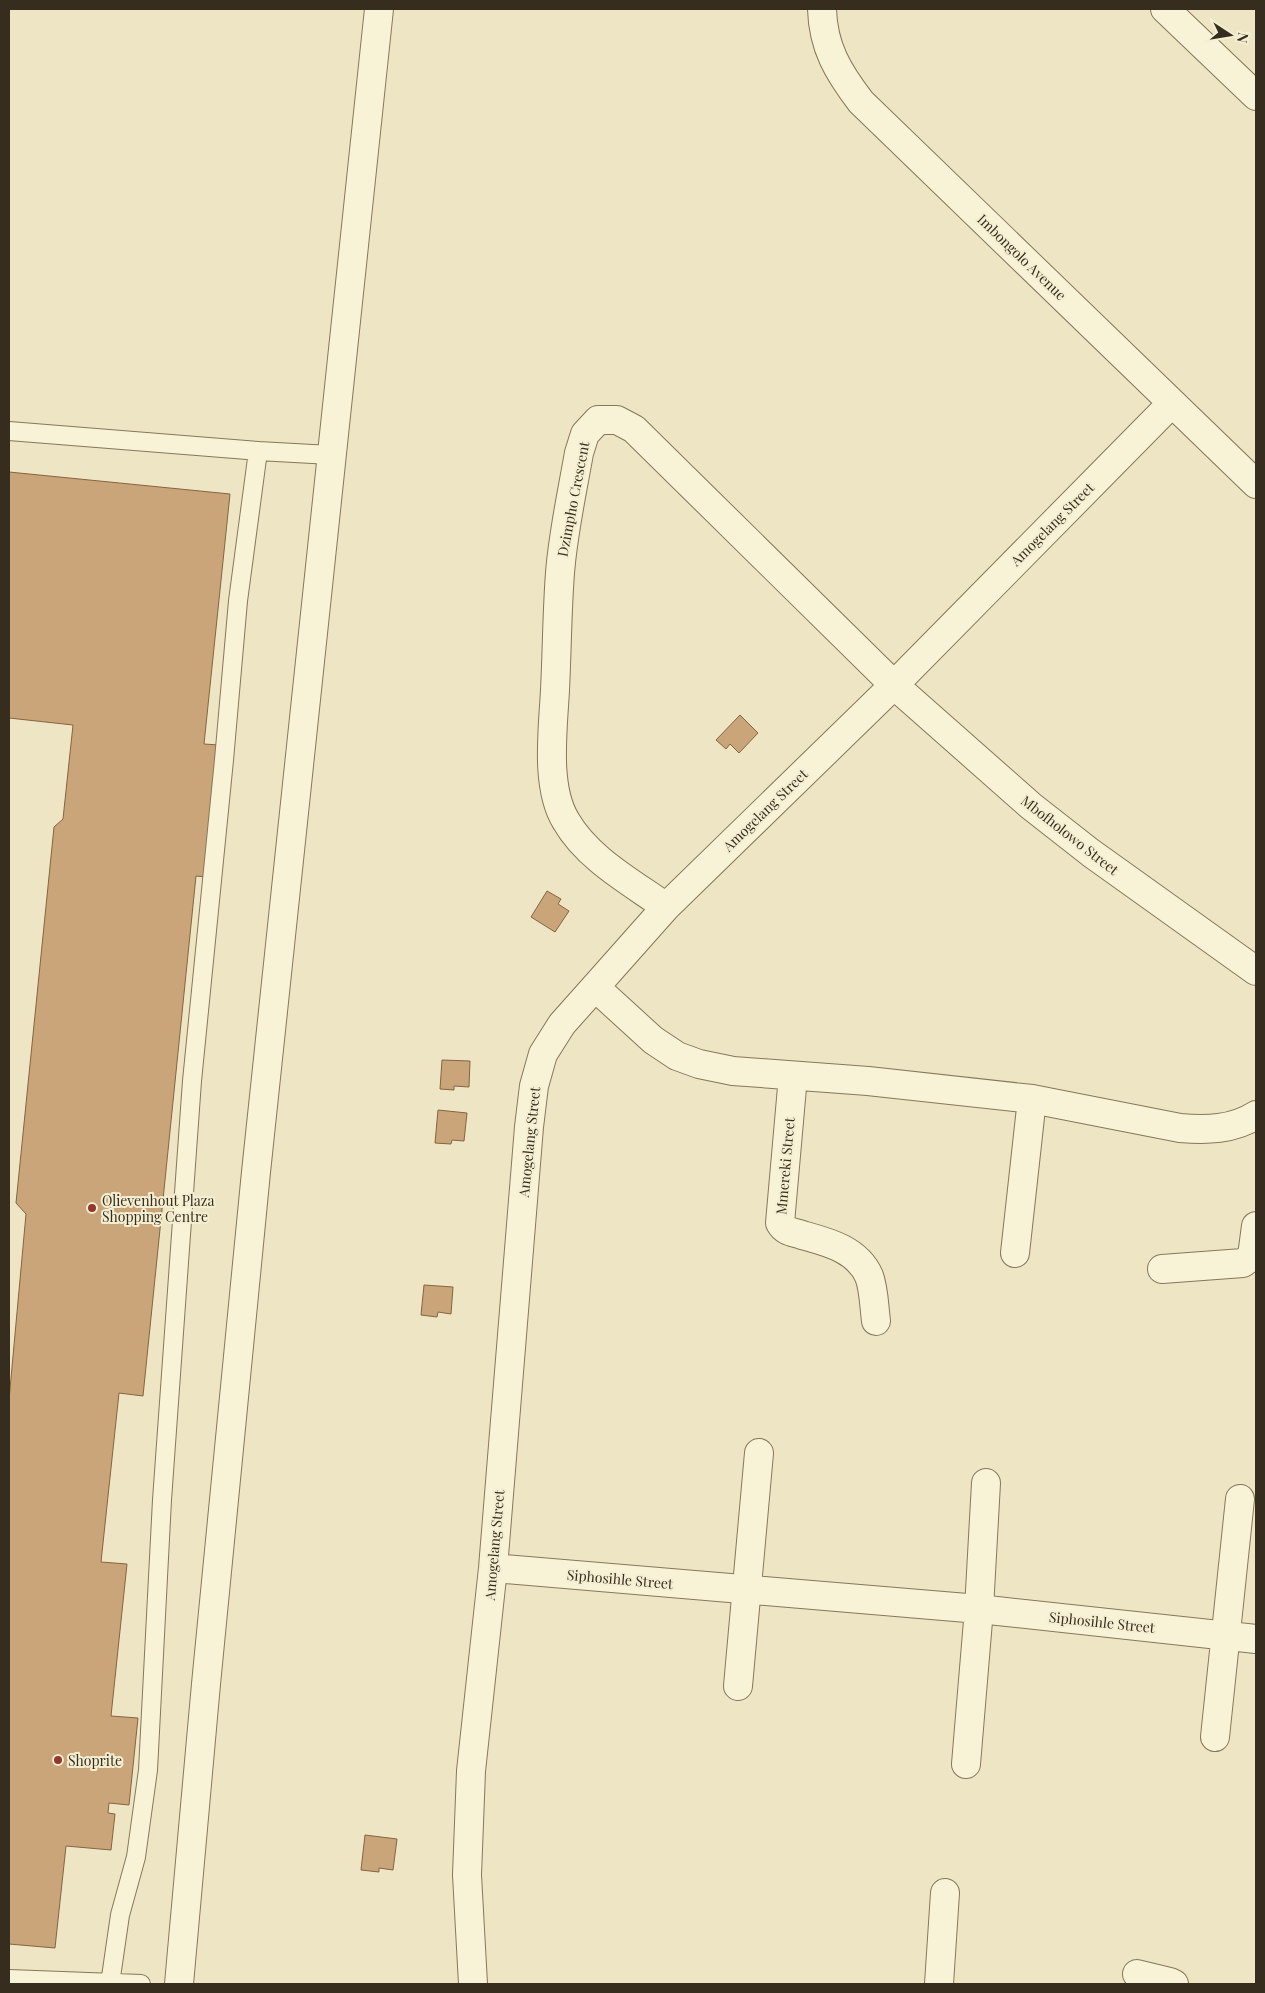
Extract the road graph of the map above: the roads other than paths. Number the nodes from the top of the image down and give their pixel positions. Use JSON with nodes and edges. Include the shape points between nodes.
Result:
{"nodes":[{"id":1,"x":379,"y":9,"type":"edge"},
{"id":2,"x":822,"y":9,"type":"edge"},
{"id":3,"x":1165,"y":9,"type":"edge"},
{"id":4,"x":1256,"y":96,"type":"edge"},
{"id":5,"x":1172,"y":403,"type":"junction"},
{"id":6,"x":9,"y":431,"type":"edge"},
{"id":7,"x":258,"y":451,"type":"junction"},
{"id":8,"x":331,"y":455,"type":"junction"},
{"id":9,"x":1256,"y":484,"type":"edge"},
{"id":10,"x":894,"y":685,"type":"junction"},
{"id":11,"x":666,"y":907,"type":"junction"},
{"id":12,"x":1256,"y":971,"type":"edge"},
{"id":13,"x":594,"y":987,"type":"junction"},
{"id":14,"x":793,"y":1076,"type":"junction"},
{"id":15,"x":1032,"y":1099,"type":"junction"},
{"id":16,"x":1255,"y":1119,"type":"edge"},
{"id":17,"x":1256,"y":1226,"type":"edge"},
{"id":18,"x":1015,"y":1253,"type":"dead end"},
{"id":19,"x":1162,"y":1269,"type":"dead end"},
{"id":20,"x":876,"y":1321,"type":"dead end"},
{"id":21,"x":759,"y":1452,"type":"dead end"},
{"id":22,"x":986,"y":1484,"type":"dead end"},
{"id":23,"x":1240,"y":1499,"type":"dead end"},
{"id":24,"x":493,"y":1568,"type":"junction"},
{"id":25,"x":748,"y":1589,"type":"junction"},
{"id":26,"x":978,"y":1609,"type":"junction"},
{"id":27,"x":1226,"y":1636,"type":"junction"},
{"id":28,"x":1256,"y":1639,"type":"edge"},
{"id":29,"x":738,"y":1686,"type":"dead end"},
{"id":30,"x":1216,"y":1737,"type":"dead end"},
{"id":31,"x":966,"y":1764,"type":"dead end"},
{"id":32,"x":945,"y":1893,"type":"dead end"},
{"id":33,"x":1137,"y":1974,"type":"dead end"},
{"id":34,"x":9,"y":1979,"type":"edge"},
{"id":35,"x":110,"y":1984,"type":"edge"},
{"id":36,"x":140,"y":1984,"type":"edge"},
{"id":37,"x":179,"y":1984,"type":"edge"},
{"id":38,"x":474,"y":1984,"type":"edge"},
{"id":39,"x":939,"y":1984,"type":"edge"},
{"id":40,"x":1174,"y":1984,"type":"edge"}],
"edges":[{"from":1,"to":8,"type":"street"},
{"from":2,"to":5,"type":"street","name":"Imbongolo Avenue","via":[[829,50],[842,76],[861,102]]},
{"from":3,"to":4,"type":"street"},
{"from":5,"to":9,"type":"street","name":"Imbongolo Avenue"},
{"from":5,"to":10,"type":"street","name":"Amogelang Street"},
{"from":6,"to":7,"type":"lane"},
{"from":7,"to":8,"type":"lane"},
{"from":7,"to":35,"type":"lane","via":[[238,601],[192,1081],[163,1490],[148,1770],[136,1857],[120,1915]]},
{"from":8,"to":37,"type":"street","via":[[256,1172]]},
{"from":10,"to":11,"type":"street","name":"Amogelang Street"},
{"from":10,"to":11,"type":"street","name":"Dzimpho Crescent","via":[[634,429],[617,420],[598,420],[592,425],[585,434],[579,453],[560,573],[553,733],[556,796],[565,820],[578,839],[600,860]]},
{"from":10,"to":12,"type":"street","name":"Mbofholowo Street","via":[[1031,806]]},
{"from":11,"to":13,"type":"street","name":"Amogelang Street"},
{"from":13,"to":14,"type":"street","via":[[652,1040],[677,1056],[733,1071]]},
{"from":13,"to":24,"type":"street","name":"Amogelang Street","via":[[562,1024],[543,1054],[534,1086]]},
{"from":14,"to":15,"type":"street"},
{"from":14,"to":20,"type":"street","name":"Mmereki Street","via":[[780,1223],[785,1230],[834,1244],[859,1261],[868,1275]]},
{"from":15,"to":16,"type":"street","via":[[1201,1130],[1220,1129]]},
{"from":15,"to":18,"type":"street"},
{"from":17,"to":19,"type":"street","via":[[1252,1256],[1243,1263]]},
{"from":21,"to":25,"type":"street"},
{"from":22,"to":26,"type":"street"},
{"from":23,"to":27,"type":"street"},
{"from":24,"to":25,"type":"street","name":"Siphosihle Street"},
{"from":24,"to":38,"type":"street","name":"Amogelang Street","via":[[470,1771],[467,1875]]},
{"from":25,"to":26,"type":"street","name":"Siphosihle Street"},
{"from":25,"to":29,"type":"street"},
{"from":26,"to":27,"type":"street","name":"Siphosihle Street"},
{"from":26,"to":31,"type":"street"},
{"from":27,"to":28,"type":"street","name":"Siphosihle Street"},
{"from":27,"to":30,"type":"street"},
{"from":32,"to":39,"type":"street"},
{"from":33,"to":40,"type":"street"},
{"from":34,"to":35,"type":"lane"},
{"from":35,"to":36,"type":"lane"}]}
